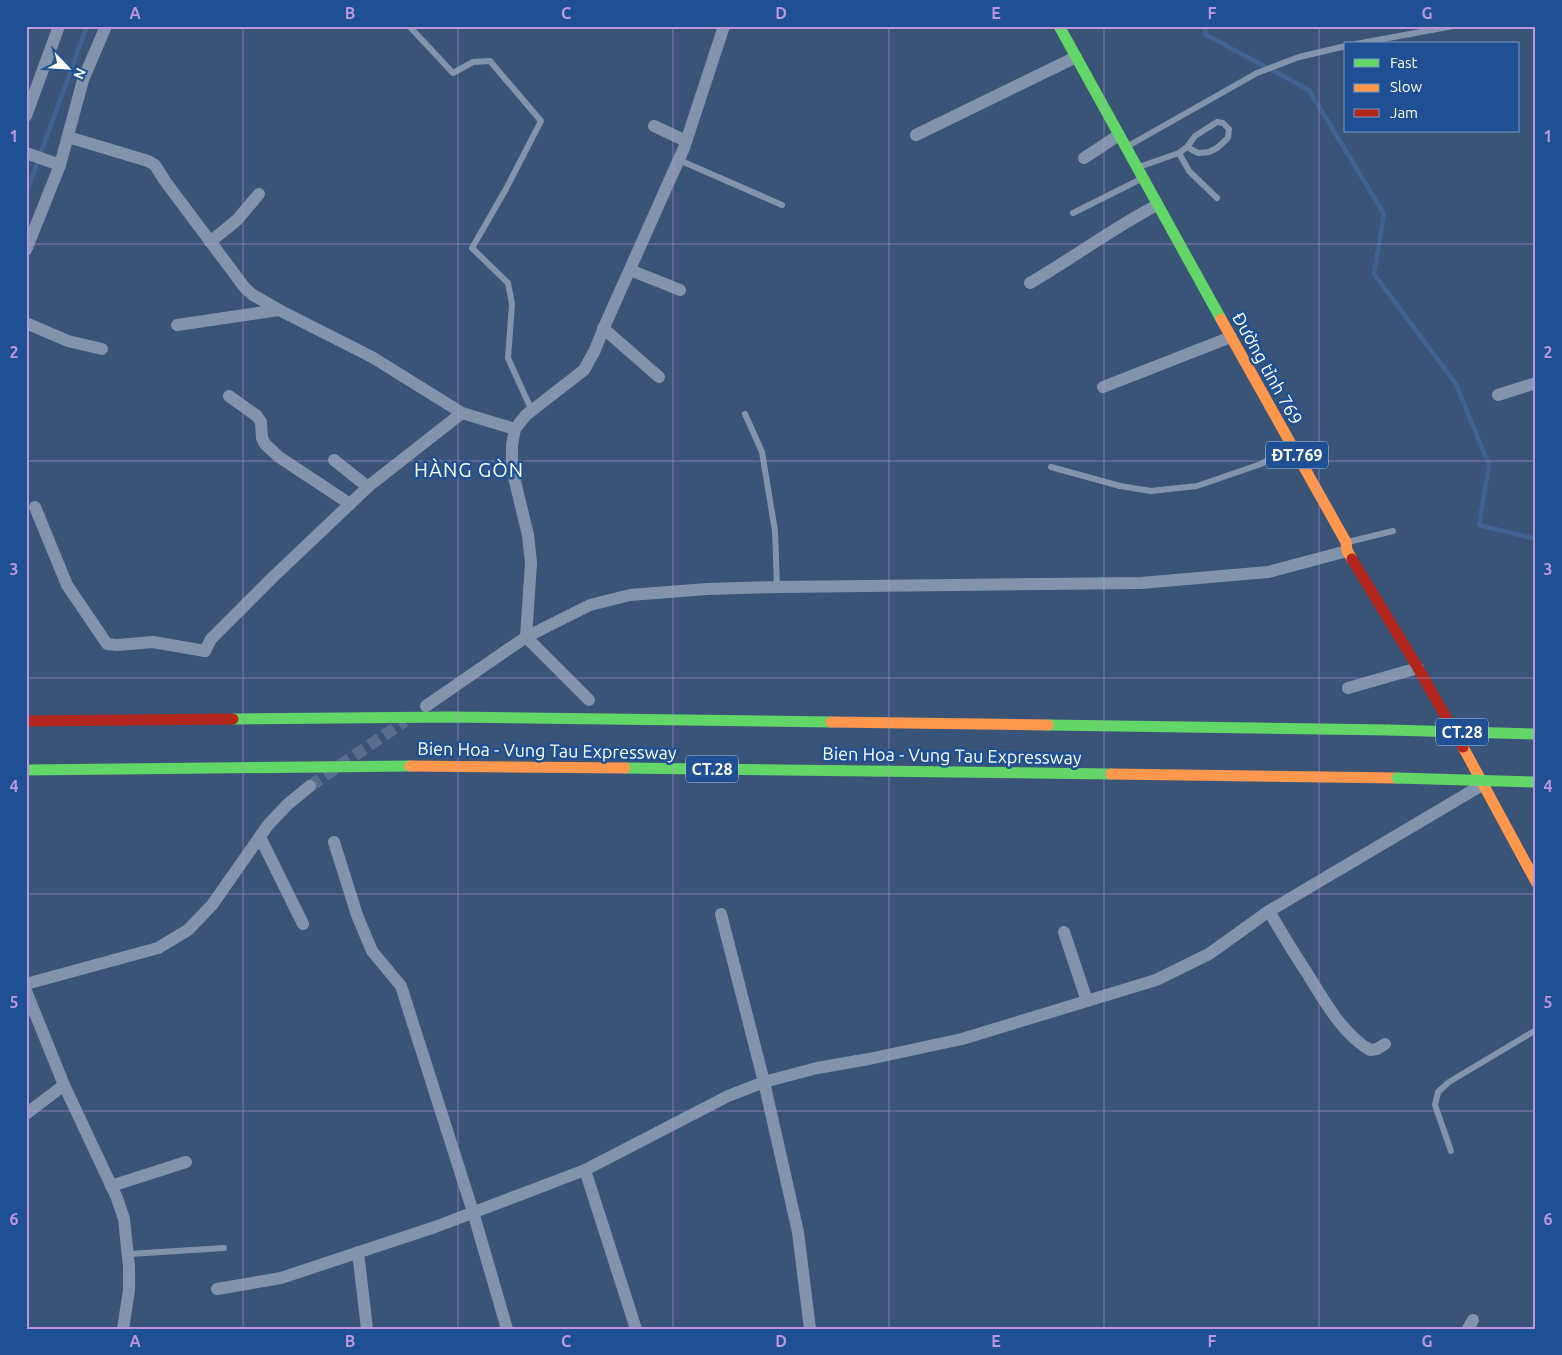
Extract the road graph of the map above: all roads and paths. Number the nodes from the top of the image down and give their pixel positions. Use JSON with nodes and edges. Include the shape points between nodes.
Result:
{"nodes":[{"id":1,"x":59,"y":26,"type":"edge"},
{"id":2,"x":106,"y":26,"type":"edge"},
{"id":3,"x":409,"y":26,"type":"edge"},
{"id":4,"x":724,"y":26,"type":"edge"},
{"id":5,"x":1059,"y":26,"type":"edge"},
{"id":6,"x":1453,"y":26,"type":"edge"},
{"id":7,"x":1367,"y":42,"type":"edge"},
{"id":8,"x":1344,"y":46,"type":"edge"},
{"id":9,"x":1076,"y":57,"type":"junction"},
{"id":10,"x":26,"y":116,"type":"edge"},
{"id":11,"x":654,"y":126,"type":"dead end"},
{"id":12,"x":916,"y":135,"type":"dead end"},
{"id":13,"x":68,"y":136,"type":"junction"},
{"id":14,"x":686,"y":141,"type":"junction"},
{"id":15,"x":1122,"y":141,"type":"junction"},
{"id":16,"x":1187,"y":147,"type":"junction"},
{"id":17,"x":26,"y":153,"type":"edge"},
{"id":18,"x":1179,"y":153,"type":"junction"},
{"id":19,"x":1084,"y":158,"type":"dead end"},
{"id":20,"x":679,"y":160,"type":"junction"},
{"id":21,"x":57,"y":164,"type":"junction"},
{"id":22,"x":1140,"y":173,"type":"junction"},
{"id":23,"x":259,"y":194,"type":"dead end"},
{"id":24,"x":1217,"y":198,"type":"dead end"},
{"id":25,"x":782,"y":205,"type":"dead end"},
{"id":26,"x":1157,"y":205,"type":"junction"},
{"id":27,"x":1073,"y":213,"type":"dead end"},
{"id":28,"x":210,"y":242,"type":"junction"},
{"id":29,"x":26,"y":250,"type":"edge"},
{"id":30,"x":630,"y":270,"type":"junction"},
{"id":31,"x":1030,"y":283,"type":"dead end"},
{"id":32,"x":680,"y":290,"type":"dead end"},
{"id":33,"x":279,"y":310,"type":"junction"},
{"id":34,"x":26,"y":323,"type":"edge"},
{"id":35,"x":177,"y":325,"type":"dead end"},
{"id":36,"x":603,"y":328,"type":"junction"},
{"id":37,"x":1232,"y":337,"type":"junction"},
{"id":38,"x":102,"y":349,"type":"dead end"},
{"id":39,"x":659,"y":377,"type":"dead end"},
{"id":40,"x":1536,"y":384,"type":"edge"},
{"id":41,"x":1103,"y":386,"type":"dead end"},
{"id":42,"x":1498,"y":395,"type":"dead end"},
{"id":43,"x":229,"y":396,"type":"dead end"},
{"id":44,"x":532,"y":410,"type":"junction"},
{"id":45,"x":462,"y":414,"type":"junction"},
{"id":46,"x":745,"y":414,"type":"dead end"},
{"id":47,"x":515,"y":429,"type":"junction"},
{"id":48,"x":1293,"y":447,"type":"junction"},
{"id":49,"x":334,"y":460,"type":"dead end"},
{"id":50,"x":1051,"y":467,"type":"dead end"},
{"id":51,"x":368,"y":487,"type":"junction"},
{"id":52,"x":350,"y":504,"type":"junction"},
{"id":53,"x":35,"y":507,"type":"dead end"},
{"id":54,"x":1393,"y":531,"type":"dead end"},
{"id":55,"x":1347,"y":547,"type":"junction"},
{"id":56,"x":777,"y":587,"type":"junction"},
{"id":57,"x":526,"y":637,"type":"junction"},
{"id":58,"x":1418,"y":668,"type":"junction"},
{"id":59,"x":1348,"y":688,"type":"dead end"},
{"id":60,"x":589,"y":700,"type":"dead end"},
{"id":61,"x":426,"y":706,"type":"dead end"},
{"id":62,"x":26,"y":721,"type":"edge"},
{"id":63,"x":1535,"y":734,"type":"edge"},
{"id":64,"x":26,"y":770,"type":"edge"},
{"id":65,"x":1536,"y":782,"type":"edge"},
{"id":66,"x":1482,"y":785,"type":"junction"},
{"id":67,"x":310,"y":786,"type":"tunnel mouth"},
{"id":68,"x":260,"y":837,"type":"junction"},
{"id":69,"x":334,"y":842,"type":"dead end"},
{"id":70,"x":1536,"y":882,"type":"edge"},
{"id":71,"x":1269,"y":912,"type":"junction"},
{"id":72,"x":721,"y":914,"type":"dead end"},
{"id":73,"x":303,"y":924,"type":"dead end"},
{"id":74,"x":1064,"y":932,"type":"dead end"},
{"id":75,"x":26,"y":984,"type":"edge"},
{"id":76,"x":26,"y":991,"type":"edge"},
{"id":77,"x":1087,"y":1001,"type":"junction"},
{"id":78,"x":1536,"y":1030,"type":"edge"},
{"id":79,"x":1385,"y":1044,"type":"dead end"},
{"id":80,"x":764,"y":1082,"type":"junction"},
{"id":81,"x":64,"y":1084,"type":"junction"},
{"id":82,"x":26,"y":1114,"type":"edge"},
{"id":83,"x":1451,"y":1152,"type":"dead end"},
{"id":84,"x":186,"y":1162,"type":"dead end"},
{"id":85,"x":585,"y":1170,"type":"junction"},
{"id":86,"x":111,"y":1186,"type":"junction"},
{"id":87,"x":473,"y":1212,"type":"junction"},
{"id":88,"x":224,"y":1248,"type":"dead end"},
{"id":89,"x":358,"y":1252,"type":"junction"},
{"id":90,"x":129,"y":1254,"type":"junction"},
{"id":91,"x":216,"y":1289,"type":"dead end"},
{"id":92,"x":123,"y":1329,"type":"edge"},
{"id":93,"x":367,"y":1329,"type":"edge"},
{"id":94,"x":507,"y":1329,"type":"edge"},
{"id":95,"x":636,"y":1329,"type":"edge"},
{"id":96,"x":810,"y":1329,"type":"edge"}],
"edges":[{"from":1,"to":10,"type":"street"},
{"from":2,"to":13,"type":"street","via":[[83,80]]},
{"from":3,"to":44,"type":"lane","via":[[453,73],[473,62],[490,61],[541,121],[472,248],[508,284],[512,304],[508,358]]},
{"from":4,"to":14,"type":"street"},
{"from":5,"to":9,"type":"main road","name":"Đường tỉnh 769","number":"ĐT.769"},
{"from":6,"to":7,"type":"lane"},
{"from":8,"to":15,"type":"lane","via":[[1299,57],[1257,72]]},
{"from":9,"to":12,"type":"street"},
{"from":9,"to":15,"type":"main road","name":"Đường tỉnh 769","number":"ĐT.769"},
{"from":11,"to":14,"type":"street"},
{"from":13,"to":21,"type":"street"},
{"from":13,"to":28,"type":"street","via":[[155,165]]},
{"from":14,"to":20,"type":"street"},
{"from":15,"to":19,"type":"street"},
{"from":15,"to":22,"type":"main road","name":"Đường tỉnh 769","number":"ĐT.769"},
{"from":16,"to":16,"type":"lane","via":[[1195,136],[1216,122],[1229,129],[1228,138],[1209,152],[1198,153]]},
{"from":16,"to":18,"type":"lane"},
{"from":17,"to":21,"type":"street"},
{"from":18,"to":22,"type":"lane"},
{"from":18,"to":24,"type":"lane","via":[[1189,170]]},
{"from":20,"to":25,"type":"lane"},
{"from":20,"to":30,"type":"street"},
{"from":21,"to":29,"type":"street"},
{"from":22,"to":26,"type":"main road","name":"Đường tỉnh 769","number":"ĐT.769"},
{"from":22,"to":27,"type":"lane"},
{"from":23,"to":28,"type":"street","via":[[237,220]]},
{"from":26,"to":31,"type":"street"},
{"from":26,"to":37,"type":"main road","name":"Đường tỉnh 769","number":"ĐT.769"},
{"from":28,"to":33,"type":"street","via":[[245,288]]},
{"from":30,"to":32,"type":"street"},
{"from":30,"to":36,"type":"street"},
{"from":33,"to":35,"type":"street"},
{"from":33,"to":45,"type":"street","via":[[372,357]]},
{"from":34,"to":38,"type":"street"},
{"from":36,"to":39,"type":"street"},
{"from":36,"to":44,"type":"street","via":[[584,370]]},
{"from":37,"to":41,"type":"street"},
{"from":37,"to":48,"type":"main road","name":"Đường tỉnh 769","number":"ĐT.769"},
{"from":40,"to":42,"type":"street"},
{"from":43,"to":52,"type":"street","via":[[257,416],[265,444],[278,457]]},
{"from":44,"to":47,"type":"street"},
{"from":45,"to":47,"type":"street"},
{"from":45,"to":51,"type":"street"},
{"from":46,"to":56,"type":"lane","via":[[762,452],[775,531]]},
{"from":47,"to":57,"type":"street","via":[[512,468],[528,535],[531,563]]},
{"from":48,"to":50,"type":"lane","via":[[1261,464],[1197,486],[1151,491]]},
{"from":48,"to":55,"type":"main road","name":"Đường tỉnh 769","number":"ĐT.769"},
{"from":49,"to":51,"type":"street"},
{"from":51,"to":52,"type":"street"},
{"from":52,"to":53,"type":"street","via":[[211,639],[205,651],[153,642],[107,644],[67,585]]},
{"from":54,"to":55,"type":"lane"},
{"from":55,"to":56,"type":"street","via":[[1268,572],[1141,583]]},
{"from":55,"to":58,"type":"main road","name":"Đường tỉnh 769","number":"ĐT.769"},
{"from":56,"to":57,"type":"street","via":[[630,595],[590,605]]},
{"from":57,"to":60,"type":"street"},
{"from":57,"to":61,"type":"street"},
{"from":58,"to":59,"type":"street"},
{"from":58,"to":66,"type":"main road","name":"Đường tỉnh 769","number":"ĐT.769"},
{"from":62,"to":63,"type":"main road","name":"Bien Hoa - Vung Tau Expressway","number":"CT.28","bridge":true,"via":[[452,717]]},
{"from":64,"to":65,"type":"main road","name":"Bien Hoa - Vung Tau Expressway","number":"CT.28","bridge":true,"via":[[452,766]]},
{"from":66,"to":70,"type":"main road","name":"Đường tỉnh 769","number":"ĐT.769"},
{"from":66,"to":71,"type":"street"},
{"from":67,"to":68,"type":"street","via":[[288,804]]},
{"from":68,"to":73,"type":"street"},
{"from":68,"to":75,"type":"street","via":[[212,905],[188,930],[158,948]]},
{"from":69,"to":87,"type":"street","via":[[356,915],[372,951],[401,986]]},
{"from":71,"to":77,"type":"street","via":[[1209,954],[1156,980]]},
{"from":71,"to":79,"type":"street","via":[[1327,1006],[1345,1028],[1370,1050]]},
{"from":72,"to":80,"type":"street"},
{"from":74,"to":77,"type":"street"},
{"from":76,"to":81,"type":"street"},
{"from":77,"to":80,"type":"street","via":[[962,1039]]},
{"from":78,"to":83,"type":"lane","via":[[1449,1082],[1438,1092],[1435,1105]]},
{"from":80,"to":85,"type":"street","via":[[728,1096]]},
{"from":80,"to":96,"type":"street","via":[[798,1232]]},
{"from":81,"to":82,"type":"street"},
{"from":81,"to":86,"type":"street"},
{"from":84,"to":86,"type":"street"},
{"from":85,"to":87,"type":"street"},
{"from":85,"to":95,"type":"street"},
{"from":86,"to":90,"type":"street","via":[[124,1219]]},
{"from":87,"to":89,"type":"street"},
{"from":87,"to":94,"type":"street"},
{"from":88,"to":90,"type":"lane"},
{"from":89,"to":91,"type":"street","via":[[281,1278]]},
{"from":89,"to":93,"type":"street"},
{"from":90,"to":92,"type":"street","via":[[129,1290]]}]}
